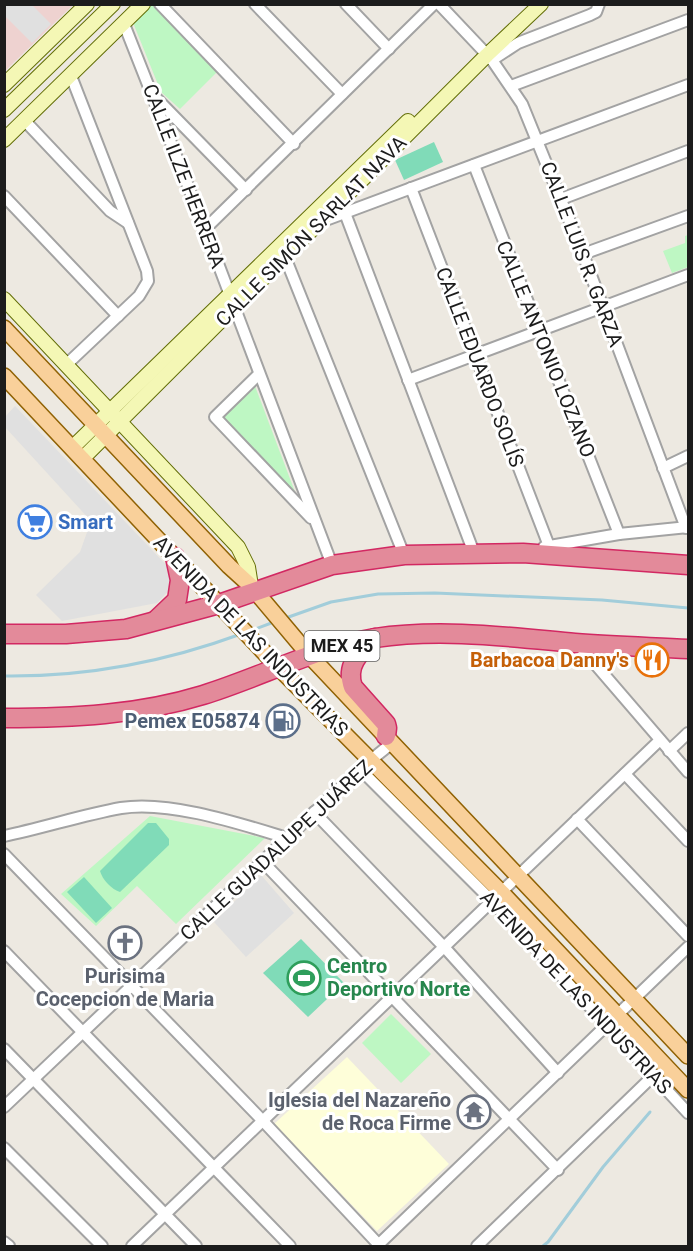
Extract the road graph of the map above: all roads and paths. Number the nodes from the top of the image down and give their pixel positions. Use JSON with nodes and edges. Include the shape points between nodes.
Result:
{"nodes":[{"id":1,"x":87,"y":4,"type":"edge"},
{"id":2,"x":113,"y":4,"type":"edge"},
{"id":3,"x":143,"y":4,"type":"edge"},
{"id":4,"x":160,"y":4,"type":"edge"},
{"id":5,"x":255,"y":4,"type":"edge"},
{"id":6,"x":346,"y":4,"type":"edge"},
{"id":7,"x":434,"y":4,"type":"edge"},
{"id":8,"x":439,"y":4,"type":"edge"},
{"id":9,"x":527,"y":4,"type":"edge"},
{"id":10,"x":541,"y":4,"type":"edge"},
{"id":11,"x":600,"y":4,"type":"edge"},
{"id":12,"x":688,"y":20,"type":"edge"},
{"id":13,"x":124,"y":24,"type":"junction"},
{"id":14,"x":389,"y":49,"type":"junction"},
{"id":15,"x":486,"y":55,"type":"junction"},
{"id":16,"x":70,"y":76,"type":"junction"},
{"id":17,"x":4,"y":85,"type":"edge"},
{"id":18,"x":688,"y":85,"type":"edge"},
{"id":19,"x":511,"y":86,"type":"junction"},
{"id":20,"x":342,"y":94,"type":"junction"},
{"id":21,"x":153,"y":95,"type":"junction"},
{"id":22,"x":4,"y":110,"type":"edge"},
{"id":23,"x":25,"y":121,"type":"junction"},
{"id":24,"x":4,"y":140,"type":"edge"},
{"id":25,"x":538,"y":141,"type":"junction"},
{"id":26,"x":294,"y":144,"type":"junction"},
{"id":27,"x":688,"y":151,"type":"edge"},
{"id":28,"x":474,"y":165,"type":"junction"},
{"id":29,"x":411,"y":188,"type":"junction"},
{"id":30,"x":246,"y":190,"type":"junction"},
{"id":31,"x":4,"y":196,"type":"edge"},
{"id":32,"x":561,"y":199,"type":"junction"},
{"id":33,"x":345,"y":213,"type":"junction"},
{"id":34,"x":688,"y":216,"type":"edge"},
{"id":35,"x":320,"y":222,"type":"junction"},
{"id":36,"x":129,"y":223,"type":"junction"},
{"id":37,"x":205,"y":230,"type":"junction"},
{"id":38,"x":583,"y":254,"type":"junction"},
{"id":39,"x":285,"y":257,"type":"junction"},
{"id":40,"x":688,"y":275,"type":"edge"},
{"id":41,"x":4,"y":299,"type":"edge"},
{"id":42,"x":231,"y":302,"type":"junction"},
{"id":43,"x":603,"y":308,"type":"junction"},
{"id":44,"x":118,"y":316,"type":"junction"},
{"id":45,"x":4,"y":328,"type":"edge"},
{"id":46,"x":539,"y":331,"type":"junction"},
{"id":47,"x":475,"y":355,"type":"junction"},
{"id":48,"x":66,"y":365,"type":"junction"},
{"id":49,"x":259,"y":374,"type":"junction"},
{"id":50,"x":4,"y":376,"type":"edge"},
{"id":51,"x":408,"y":380,"type":"junction"},
{"id":52,"x":108,"y":410,"type":"junction"},
{"id":53,"x":119,"y":422,"type":"junction"},
{"id":54,"x":95,"y":424,"type":"junction"},
{"id":55,"x":106,"y":436,"type":"junction"},
{"id":56,"x":77,"y":453,"type":"junction"},
{"id":57,"x":688,"y":456,"type":"edge"},
{"id":58,"x":663,"y":468,"type":"junction"},
{"id":59,"x":315,"y":522,"type":"junction"},
{"id":60,"x":687,"y":527,"type":"edge"},
{"id":61,"x":619,"y":534,"type":"junction"},
{"id":62,"x":549,"y":546,"type":"junction"},
{"id":63,"x":474,"y":553,"type":"junction"},
{"id":64,"x":524,"y":553,"type":"junction"},
{"id":65,"x":404,"y":555,"type":"junction"},
{"id":66,"x":175,"y":557,"type":"junction"},
{"id":67,"x":332,"y":565,"type":"junction"},
{"id":68,"x":688,"y":565,"type":"edge"},
{"id":69,"x":252,"y":588,"type":"junction"},
{"id":70,"x":219,"y":604,"type":"junction"},
{"id":71,"x":152,"y":622,"type":"junction"},
{"id":72,"x":4,"y":634,"type":"edge"},
{"id":73,"x":375,"y":638,"type":"junction"},
{"id":74,"x":577,"y":643,"type":"junction"},
{"id":75,"x":688,"y":649,"type":"edge"},
{"id":76,"x":309,"y":655,"type":"junction"},
{"id":77,"x":278,"y":667,"type":"junction"},
{"id":78,"x":4,"y":718,"type":"edge"},
{"id":79,"x":688,"y":734,"type":"edge"},
{"id":80,"x":389,"y":740,"type":"junction"},
{"id":81,"x":660,"y":740,"type":"junction"},
{"id":82,"x":669,"y":751,"type":"junction"},
{"id":83,"x":366,"y":765,"type":"junction"},
{"id":84,"x":688,"y":772,"type":"edge"},
{"id":85,"x":625,"y":774,"type":"junction"},
{"id":86,"x":315,"y":812,"type":"junction"},
{"id":87,"x":577,"y":819,"type":"junction"},
{"id":88,"x":4,"y":836,"type":"edge"},
{"id":89,"x":287,"y":838,"type":"junction"},
{"id":90,"x":688,"y":841,"type":"edge"},
{"id":91,"x":4,"y":854,"type":"edge"},
{"id":92,"x":263,"y":861,"type":"junction"},
{"id":93,"x":518,"y":876,"type":"junction"},
{"id":94,"x":497,"y":897,"type":"junction"},
{"id":95,"x":688,"y":936,"type":"edge"},
{"id":96,"x":688,"y":947,"type":"edge"},
{"id":97,"x":445,"y":948,"type":"junction"},
{"id":98,"x":4,"y":951,"type":"edge"},
{"id":99,"x":132,"y":986,"type":"junction"},
{"id":100,"x":391,"y":998,"type":"junction"},
{"id":101,"x":635,"y":1000,"type":"junction"},
{"id":102,"x":613,"y":1021,"type":"junction"},
{"id":103,"x":83,"y":1032,"type":"junction"},
{"id":104,"x":4,"y":1049,"type":"edge"},
{"id":105,"x":687,"y":1051,"type":"edge"},
{"id":106,"x":558,"y":1073,"type":"junction"},
{"id":107,"x":654,"y":1075,"type":"junction"},
{"id":108,"x":34,"y":1079,"type":"junction"},
{"id":109,"x":688,"y":1090,"type":"edge"},
{"id":110,"x":4,"y":1107,"type":"edge"},
{"id":111,"x":688,"y":1113,"type":"edge"},
{"id":112,"x":509,"y":1120,"type":"junction"},
{"id":113,"x":263,"y":1121,"type":"junction"},
{"id":114,"x":4,"y":1148,"type":"edge"},
{"id":115,"x":213,"y":1168,"type":"junction"},
{"id":116,"x":558,"y":1170,"type":"junction"},
{"id":117,"x":165,"y":1214,"type":"junction"},
{"id":118,"x":4,"y":1242,"type":"edge"},
{"id":119,"x":9,"y":1246,"type":"edge"},
{"id":120,"x":102,"y":1246,"type":"edge"},
{"id":121,"x":132,"y":1246,"type":"edge"},
{"id":122,"x":196,"y":1246,"type":"edge"},
{"id":123,"x":290,"y":1246,"type":"edge"},
{"id":124,"x":379,"y":1246,"type":"edge"},
{"id":125,"x":477,"y":1246,"type":"edge"}],
"edges":[{"from":1,"to":17,"type":"street"},
{"from":2,"to":22,"type":"street"},
{"from":3,"to":13,"type":"street"},
{"from":4,"to":26,"type":"street"},
{"from":5,"to":20,"type":"street"},
{"from":6,"to":14,"type":"street"},
{"from":7,"to":14,"type":"street"},
{"from":8,"to":15,"type":"street","name":"CALLE LUIS R. GARZA"},
{"from":9,"to":15,"type":"street","name":"CALLE SIMÓN SARLAT NAVA"},
{"from":10,"to":15,"type":"street","name":"CALLE SIMÓN SARLAT NAVA"},
{"from":11,"to":15,"type":"street","via":[[590,15]]},
{"from":12,"to":19,"type":"street"},
{"from":13,"to":16,"type":"street"},
{"from":13,"to":21,"type":"street","name":"CALLE ILZE HERRERA"},
{"from":14,"to":20,"type":"street"},
{"from":15,"to":19,"type":"street","name":"CALLE LUIS R. GARZA"},
{"from":15,"to":35,"type":"street","name":"CALLE SIMÓN SARLAT NAVA"},
{"from":15,"to":42,"type":"street","name":"CALLE SIMÓN SARLAT NAVA"},
{"from":16,"to":23,"type":"street"},
{"from":16,"to":36,"type":"street"},
{"from":18,"to":25,"type":"street"},
{"from":19,"to":25,"type":"street","name":"CALLE LUIS R. GARZA"},
{"from":20,"to":26,"type":"street"},
{"from":21,"to":30,"type":"street"},
{"from":21,"to":37,"type":"street","name":"CALLE ILZE HERRERA"},
{"from":23,"to":24,"type":"street"},
{"from":23,"to":36,"type":"street","via":[[110,211]]},
{"from":25,"to":28,"type":"street"},
{"from":25,"to":32,"type":"street","name":"CALLE LUIS R. GARZA"},
{"from":26,"to":30,"type":"street"},
{"from":27,"to":32,"type":"street"},
{"from":28,"to":29,"type":"street"},
{"from":28,"to":46,"type":"street","name":"CALLE ANTONIO LOZANO"},
{"from":29,"to":33,"type":"street"},
{"from":29,"to":47,"type":"street","name":"CALLE EDUARDO SOLÍS"},
{"from":30,"to":37,"type":"street"},
{"from":31,"to":44,"type":"street"},
{"from":32,"to":38,"type":"street","name":"CALLE LUIS R. GARZA"},
{"from":33,"to":35,"type":"street"},
{"from":33,"to":51,"type":"street"},
{"from":34,"to":38,"type":"street"},
{"from":35,"to":39,"type":"street","name":"CALLE SIMÓN SARLAT NAVA"},
{"from":36,"to":44,"type":"street","via":[[148,281]]},
{"from":37,"to":42,"type":"street","name":"CALLE ILZE HERRERA"},
{"from":38,"to":43,"type":"street","name":"CALLE LUIS R. GARZA"},
{"from":39,"to":42,"type":"street","name":"CALLE SIMÓN SARLAT NAVA"},
{"from":39,"to":65,"type":"street"},
{"from":40,"to":43,"type":"street"},
{"from":41,"to":48,"type":"street","name":"AVENIDA DE LAS INDUSTRIAS"},
{"from":42,"to":49,"type":"street","name":"CALLE ILZE HERRERA"},
{"from":42,"to":52,"type":"street","name":"CALLE SIMÓN SARLAT NAVA"},
{"from":42,"to":53,"type":"street","name":"CALLE SIMÓN SARLAT NAVA"},
{"from":43,"to":46,"type":"street"},
{"from":43,"to":58,"type":"street","name":"CALLE LUIS R. GARZA"},
{"from":44,"to":48,"type":"street"},
{"from":45,"to":54,"type":"main road","name":"AVENIDA DE LAS INDUSTRIAS"},
{"from":46,"to":47,"type":"street"},
{"from":46,"to":61,"type":"street","name":"CALLE ANTONIO LOZANO"},
{"from":47,"to":51,"type":"street"},
{"from":47,"to":62,"type":"street","name":"CALLE EDUARDO SOLÍS"},
{"from":48,"to":52,"type":"street","name":"AVENIDA DE LAS INDUSTRIAS"},
{"from":49,"to":59,"type":"street","name":"CALLE ILZE HERRERA"},
{"from":49,"to":59,"type":"street","via":[[215,417]]},
{"from":50,"to":56,"type":"main road","name":"AVENIDA DE LAS INDUSTRIAS"},
{"from":51,"to":63,"type":"street"},
{"from":52,"to":53,"type":"street","name":"AVENIDA DE LAS INDUSTRIAS"},
{"from":52,"to":54,"type":"street","name":"CALLE SIMÓN SARLAT NAVA"},
{"from":53,"to":55,"type":"street","name":"CALLE SIMÓN SARLAT NAVA"},
{"from":53,"to":69,"type":"street","name":"AVENIDA DE LAS INDUSTRIAS","via":[[238,547],[249,567]]},
{"from":54,"to":55,"type":"main road","name":"AVENIDA DE LAS INDUSTRIAS"},
{"from":54,"to":56,"type":"street","name":"CALLE SIMÓN SARLAT NAVA"},
{"from":55,"to":56,"type":"street","name":"CALLE SIMÓN SARLAT NAVA"},
{"from":55,"to":69,"type":"main road","name":"AVENIDA DE LAS INDUSTRIAS"},
{"from":56,"to":66,"type":"main road","name":"AVENIDA DE LAS INDUSTRIAS"},
{"from":57,"to":58,"type":"street"},
{"from":58,"to":60,"type":"street","name":"CALLE LUIS R. GARZA"},
{"from":59,"to":67,"type":"street","name":"CALLE ILZE HERRERA"},
{"from":60,"to":61,"type":"street"},
{"from":61,"to":62,"type":"street"},
{"from":62,"to":64,"type":"street"},
{"from":63,"to":64,"type":"highway"},
{"from":63,"to":65,"type":"highway"},
{"from":64,"to":68,"type":"highway"},
{"from":65,"to":67,"type":"highway"},
{"from":66,"to":70,"type":"main road","name":"AVENIDA DE LAS INDUSTRIAS"},
{"from":66,"to":71,"type":"highway","via":[[180,579],[177,600]]},
{"from":67,"to":69,"type":"highway"},
{"from":69,"to":70,"type":"highway"},
{"from":69,"to":76,"type":"main road","name":"AVENIDA DE LAS INDUSTRIAS"},
{"from":70,"to":71,"type":"highway"},
{"from":70,"to":77,"type":"main road","name":"AVENIDA DE LAS INDUSTRIAS"},
{"from":71,"to":72,"type":"highway","via":[[116,630]]},
{"from":73,"to":74,"type":"highway","number":"MEX 45","via":[[475,633]]},
{"from":73,"to":76,"type":"highway","number":"MEX 45"},
{"from":73,"to":80,"type":"highway","via":[[358,653],[350,681],[387,726]]},
{"from":74,"to":75,"type":"highway","number":"MEX 45"},
{"from":74,"to":81,"type":"street"},
{"from":76,"to":77,"type":"highway","number":"MEX 45"},
{"from":76,"to":80,"type":"main road","name":"AVENIDA DE LAS INDUSTRIAS"},
{"from":77,"to":78,"type":"highway","number":"MEX 45","via":[[202,695],[144,709],[101,716]]},
{"from":77,"to":83,"type":"main road","name":"AVENIDA DE LAS INDUSTRIAS"},
{"from":79,"to":82,"type":"street"},
{"from":80,"to":83,"type":"street","name":"CALLE GUADALUPE JUÁREZ"},
{"from":80,"to":93,"type":"main road","name":"AVENIDA DE LAS INDUSTRIAS"},
{"from":81,"to":82,"type":"street"},
{"from":81,"to":85,"type":"street"},
{"from":82,"to":84,"type":"street"},
{"from":83,"to":86,"type":"street","name":"CALLE GUADALUPE JUÁREZ"},
{"from":83,"to":94,"type":"main road","name":"AVENIDA DE LAS INDUSTRIAS"},
{"from":85,"to":87,"type":"street"},
{"from":85,"to":90,"type":"street"},
{"from":86,"to":89,"type":"street","name":"CALLE GUADALUPE JUÁREZ"},
{"from":86,"to":97,"type":"street"},
{"from":87,"to":93,"type":"street"},
{"from":87,"to":95,"type":"street"},
{"from":88,"to":89,"type":"street","via":[[123,808],[165,808],[223,819]]},
{"from":89,"to":92,"type":"street","name":"CALLE GUADALUPE JUÁREZ"},
{"from":91,"to":99,"type":"street"},
{"from":92,"to":99,"type":"street","name":"CALLE GUADALUPE JUÁREZ"},
{"from":92,"to":100,"type":"street"},
{"from":93,"to":94,"type":"street","name":"AVENIDA DE LAS INDUSTRIAS"},
{"from":93,"to":101,"type":"main road","name":"AVENIDA DE LAS INDUSTRIAS"},
{"from":94,"to":97,"type":"street"},
{"from":94,"to":102,"type":"main road","name":"AVENIDA DE LAS INDUSTRIAS"},
{"from":96,"to":101,"type":"street"},
{"from":97,"to":100,"type":"street"},
{"from":97,"to":106,"type":"street"},
{"from":98,"to":103,"type":"street"},
{"from":99,"to":103,"type":"street","name":"CALLE GUADALUPE JUÁREZ"},
{"from":99,"to":113,"type":"street"},
{"from":100,"to":112,"type":"street"},
{"from":100,"to":113,"type":"street"},
{"from":101,"to":102,"type":"street"},
{"from":101,"to":105,"type":"main road","name":"AVENIDA DE LAS INDUSTRIAS"},
{"from":102,"to":106,"type":"street"},
{"from":102,"to":107,"type":"street","name":"AVENIDA DE LAS INDUSTRIAS"},
{"from":102,"to":109,"type":"main road","name":"AVENIDA DE LAS INDUSTRIAS"},
{"from":103,"to":108,"type":"street","name":"CALLE GUADALUPE JUÁREZ"},
{"from":103,"to":115,"type":"street"},
{"from":104,"to":108,"type":"street"},
{"from":106,"to":112,"type":"street"},
{"from":107,"to":111,"type":"street","name":"AVENIDA DE LAS INDUSTRIAS"},
{"from":107,"to":116,"type":"street"},
{"from":108,"to":110,"type":"street","name":"CALLE GUADALUPE JUÁREZ"},
{"from":108,"to":117,"type":"street"},
{"from":112,"to":116,"type":"street"},
{"from":112,"to":124,"type":"street"},
{"from":113,"to":115,"type":"street"},
{"from":113,"to":124,"type":"street"},
{"from":114,"to":120,"type":"street"},
{"from":115,"to":117,"type":"street"},
{"from":115,"to":123,"type":"street"},
{"from":116,"to":125,"type":"street"},
{"from":117,"to":121,"type":"street"},
{"from":117,"to":122,"type":"street"},
{"from":118,"to":119,"type":"street"}]}
